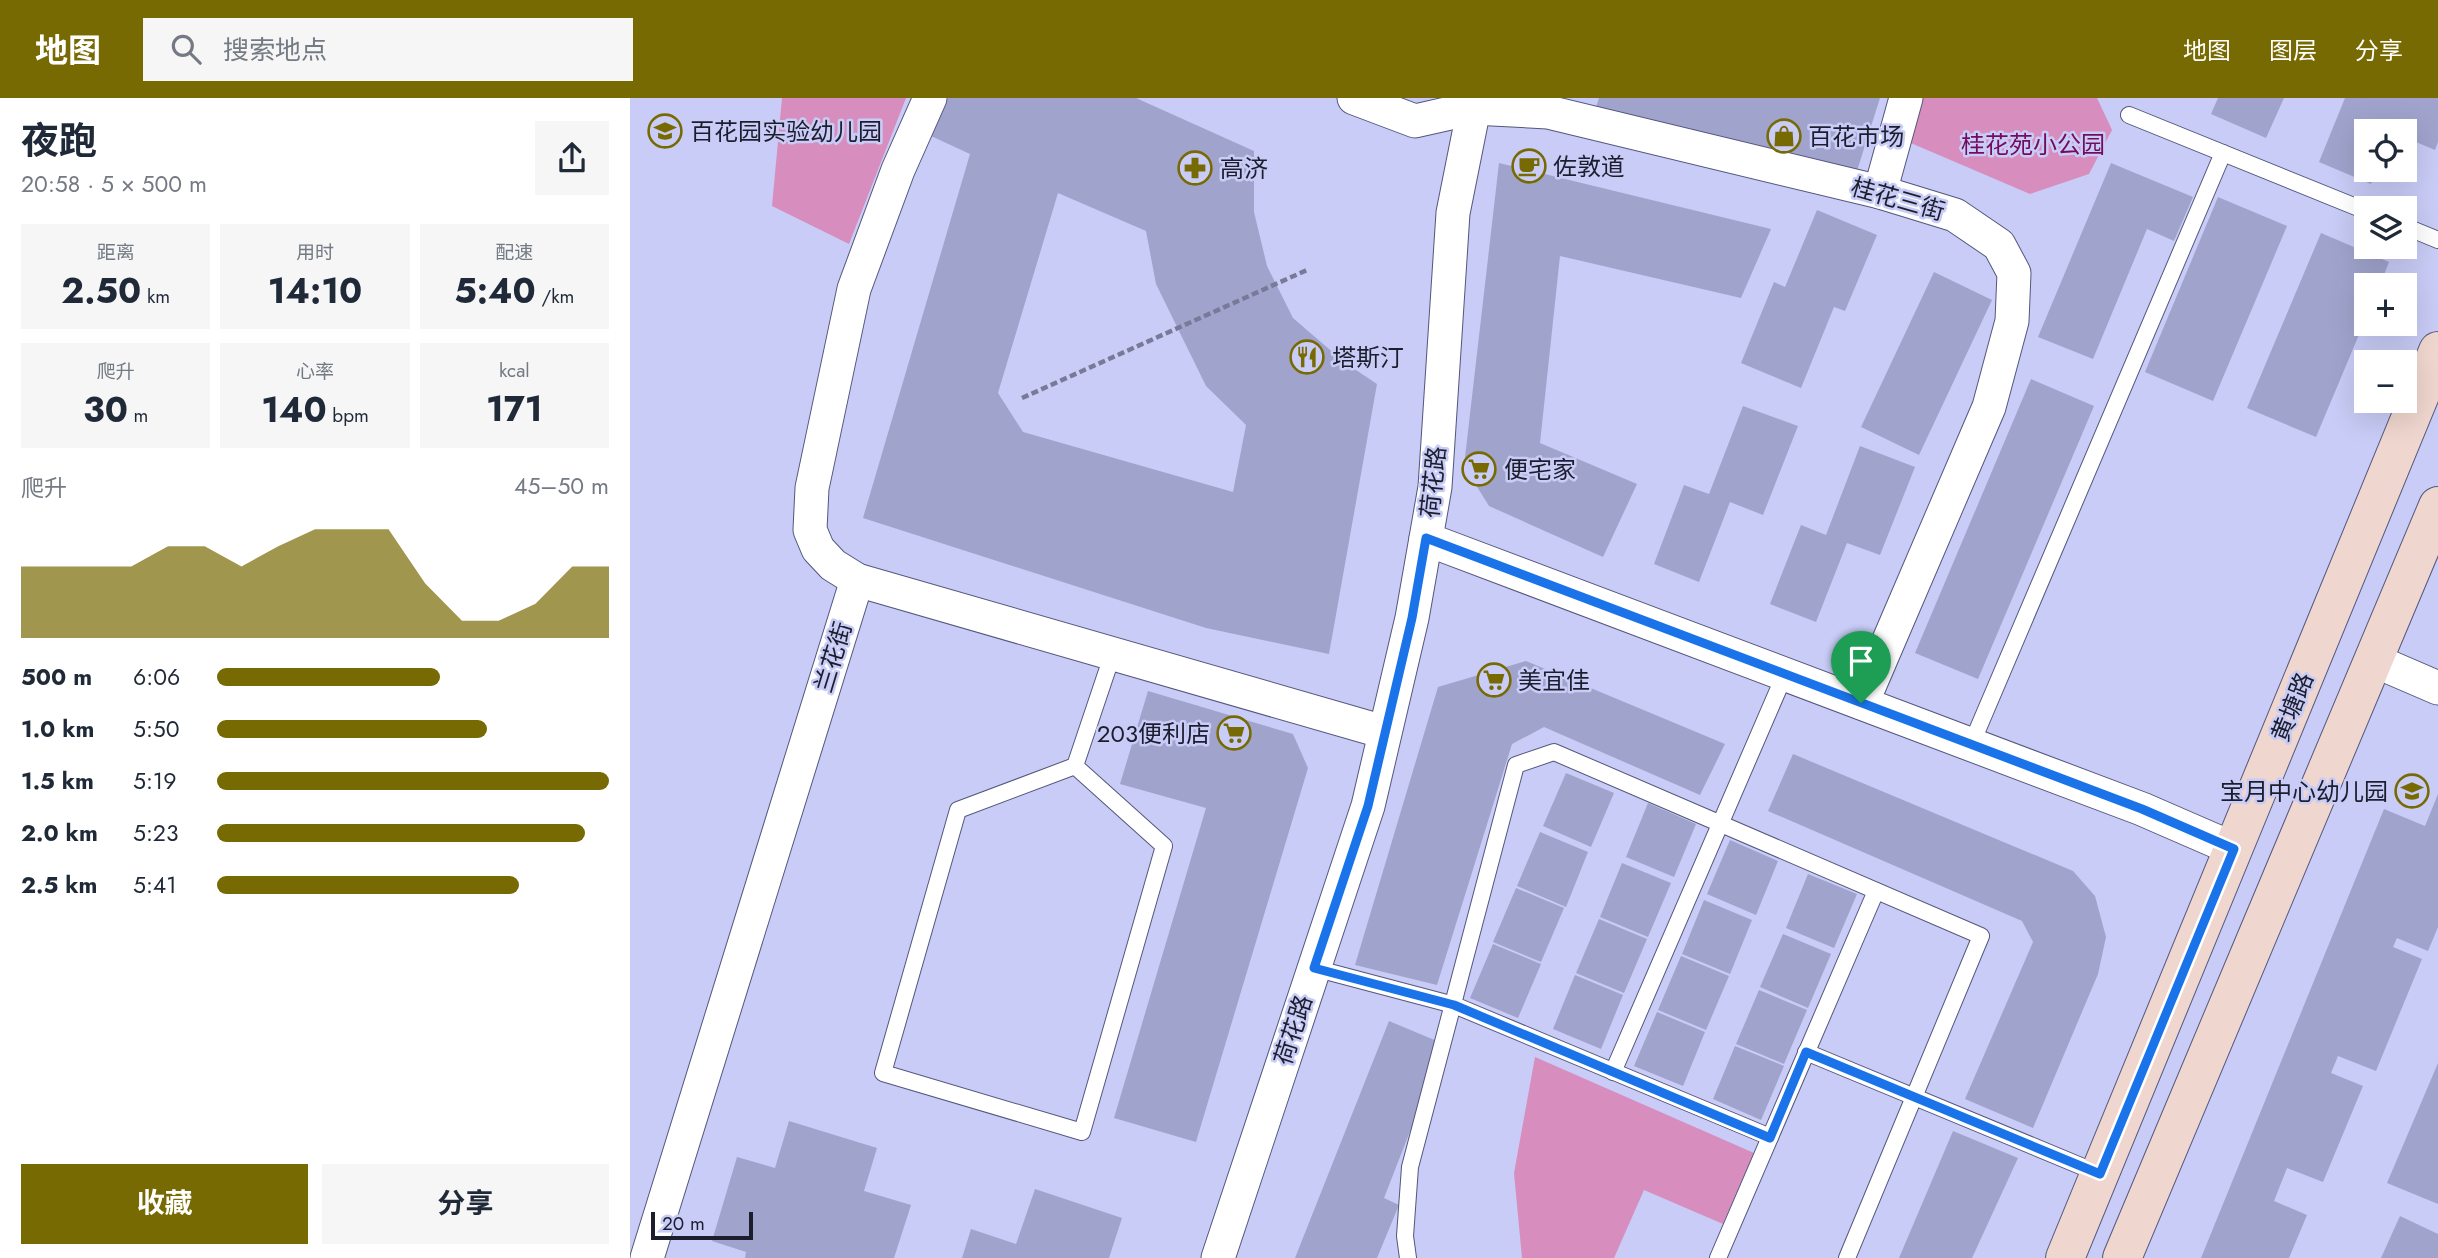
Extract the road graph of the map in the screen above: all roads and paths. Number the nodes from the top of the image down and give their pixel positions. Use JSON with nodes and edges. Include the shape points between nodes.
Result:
{"nodes":[{"id":1,"x":929,"y":98,"type":"edge"},
{"id":2,"x":1354,"y":98,"type":"edge"},
{"id":3,"x":1906,"y":98,"type":"edge"},
{"id":4,"x":1475,"y":103,"type":"edge"},
{"id":5,"x":2129,"y":115,"type":"dead end"},
{"id":6,"x":2224,"y":153,"type":"junction"},
{"id":7,"x":1880,"y":192,"type":"junction"},
{"id":8,"x":2354,"y":206,"type":"edge"},
{"id":9,"x":2417,"y":231,"type":"edge"},
{"id":10,"x":2438,"y":240,"type":"edge"},
{"id":11,"x":1307,"y":270,"type":"dead end"},
{"id":12,"x":2438,"y":351,"type":"edge"},
{"id":13,"x":1022,"y":398,"type":"dead end"},
{"id":14,"x":2438,"y":506,"type":"edge"},
{"id":15,"x":1426,"y":538,"type":"junction"},
{"id":16,"x":858,"y":580,"type":"junction"},
{"id":17,"x":1113,"y":653,"type":"junction"},
{"id":18,"x":2373,"y":660,"type":"junction"},
{"id":19,"x":1785,"y":674,"type":"junction"},
{"id":20,"x":2438,"y":688,"type":"edge"},
{"id":21,"x":1861,"y":703,"type":"junction"},
{"id":22,"x":1384,"y":732,"type":"junction"},
{"id":23,"x":1971,"y":744,"type":"junction"},
{"id":24,"x":1075,"y":766,"type":"junction"},
{"id":25,"x":1720,"y":824,"type":"junction"},
{"id":26,"x":2234,"y":849,"type":"junction"},
{"id":27,"x":1876,"y":891,"type":"junction"},
{"id":28,"x":1314,"y":968,"type":"junction"},
{"id":29,"x":1454,"y":1005,"type":"junction"},
{"id":30,"x":1806,"y":1052,"type":"junction"},
{"id":31,"x":1613,"y":1072,"type":"junction"},
{"id":32,"x":1914,"y":1097,"type":"junction"},
{"id":33,"x":1770,"y":1138,"type":"junction"},
{"id":34,"x":2100,"y":1174,"type":"junction"},
{"id":35,"x":647,"y":1258,"type":"edge"},
{"id":36,"x":1218,"y":1258,"type":"edge"},
{"id":37,"x":1408,"y":1258,"type":"edge"},
{"id":38,"x":1717,"y":1258,"type":"edge"},
{"id":39,"x":1847,"y":1258,"type":"edge"},
{"id":40,"x":2065,"y":1258,"type":"edge"},
{"id":41,"x":2122,"y":1258,"type":"edge"}],
"edges":[{"from":1,"to":16,"type":"street","via":[[854,289],[812,488],[810,530],[818,549]]},
{"from":2,"to":4,"type":"street","name":"桂花三街","via":[[1415,121]]},
{"from":3,"to":7,"type":"street"},
{"from":4,"to":7,"type":"street","name":"桂花三街","via":[[1548,112]]},
{"from":4,"to":15,"type":"street","name":"荷花路","via":[[1453,214],[1435,486]]},
{"from":5,"to":6,"type":"lane"},
{"from":6,"to":8,"type":"lane"},
{"from":6,"to":23,"type":"lane"},
{"from":7,"to":21,"type":"street","name":"桂花三街","via":[[1955,215],[1999,246],[2014,273],[2012,321],[1989,407]]},
{"from":9,"to":10,"type":"lane"},
{"from":11,"to":13,"type":"path"},
{"from":12,"to":26,"type":"main road","name":"黄塘路"},
{"from":14,"to":18,"type":"main road"},
{"from":15,"to":19,"type":"street"},
{"from":15,"to":22,"type":"street","name":"荷花路"},
{"from":16,"to":17,"type":"street"},
{"from":16,"to":35,"type":"street","name":"兰花街"},
{"from":17,"to":22,"type":"street"},
{"from":17,"to":24,"type":"lane"},
{"from":18,"to":20,"type":"street"},
{"from":18,"to":41,"type":"main road"},
{"from":19,"to":21,"type":"street"},
{"from":19,"to":25,"type":"lane"},
{"from":21,"to":23,"type":"street"},
{"from":22,"to":28,"type":"street","name":"荷花路","via":[[1368,806]]},
{"from":23,"to":26,"type":"street"},
{"from":24,"to":24,"type":"lane","via":[[958,810],[883,1073],[1082,1132],[1164,846]]},
{"from":25,"to":27,"type":"lane"},
{"from":25,"to":29,"type":"lane","via":[[1554,752],[1516,765]]},
{"from":25,"to":31,"type":"lane"},
{"from":26,"to":34,"type":"main road","name":"黄塘路"},
{"from":27,"to":30,"type":"lane"},
{"from":27,"to":32,"type":"lane","via":[[1981,936]]},
{"from":28,"to":29,"type":"lane"},
{"from":28,"to":36,"type":"street","name":"荷花路"},
{"from":29,"to":31,"type":"lane"},
{"from":29,"to":37,"type":"lane","via":[[1410,1167]]},
{"from":30,"to":32,"type":"lane"},
{"from":30,"to":33,"type":"lane"},
{"from":31,"to":33,"type":"lane"},
{"from":32,"to":34,"type":"lane"},
{"from":32,"to":39,"type":"lane"},
{"from":33,"to":38,"type":"lane"},
{"from":34,"to":40,"type":"main road","name":"黄塘路"}]}
